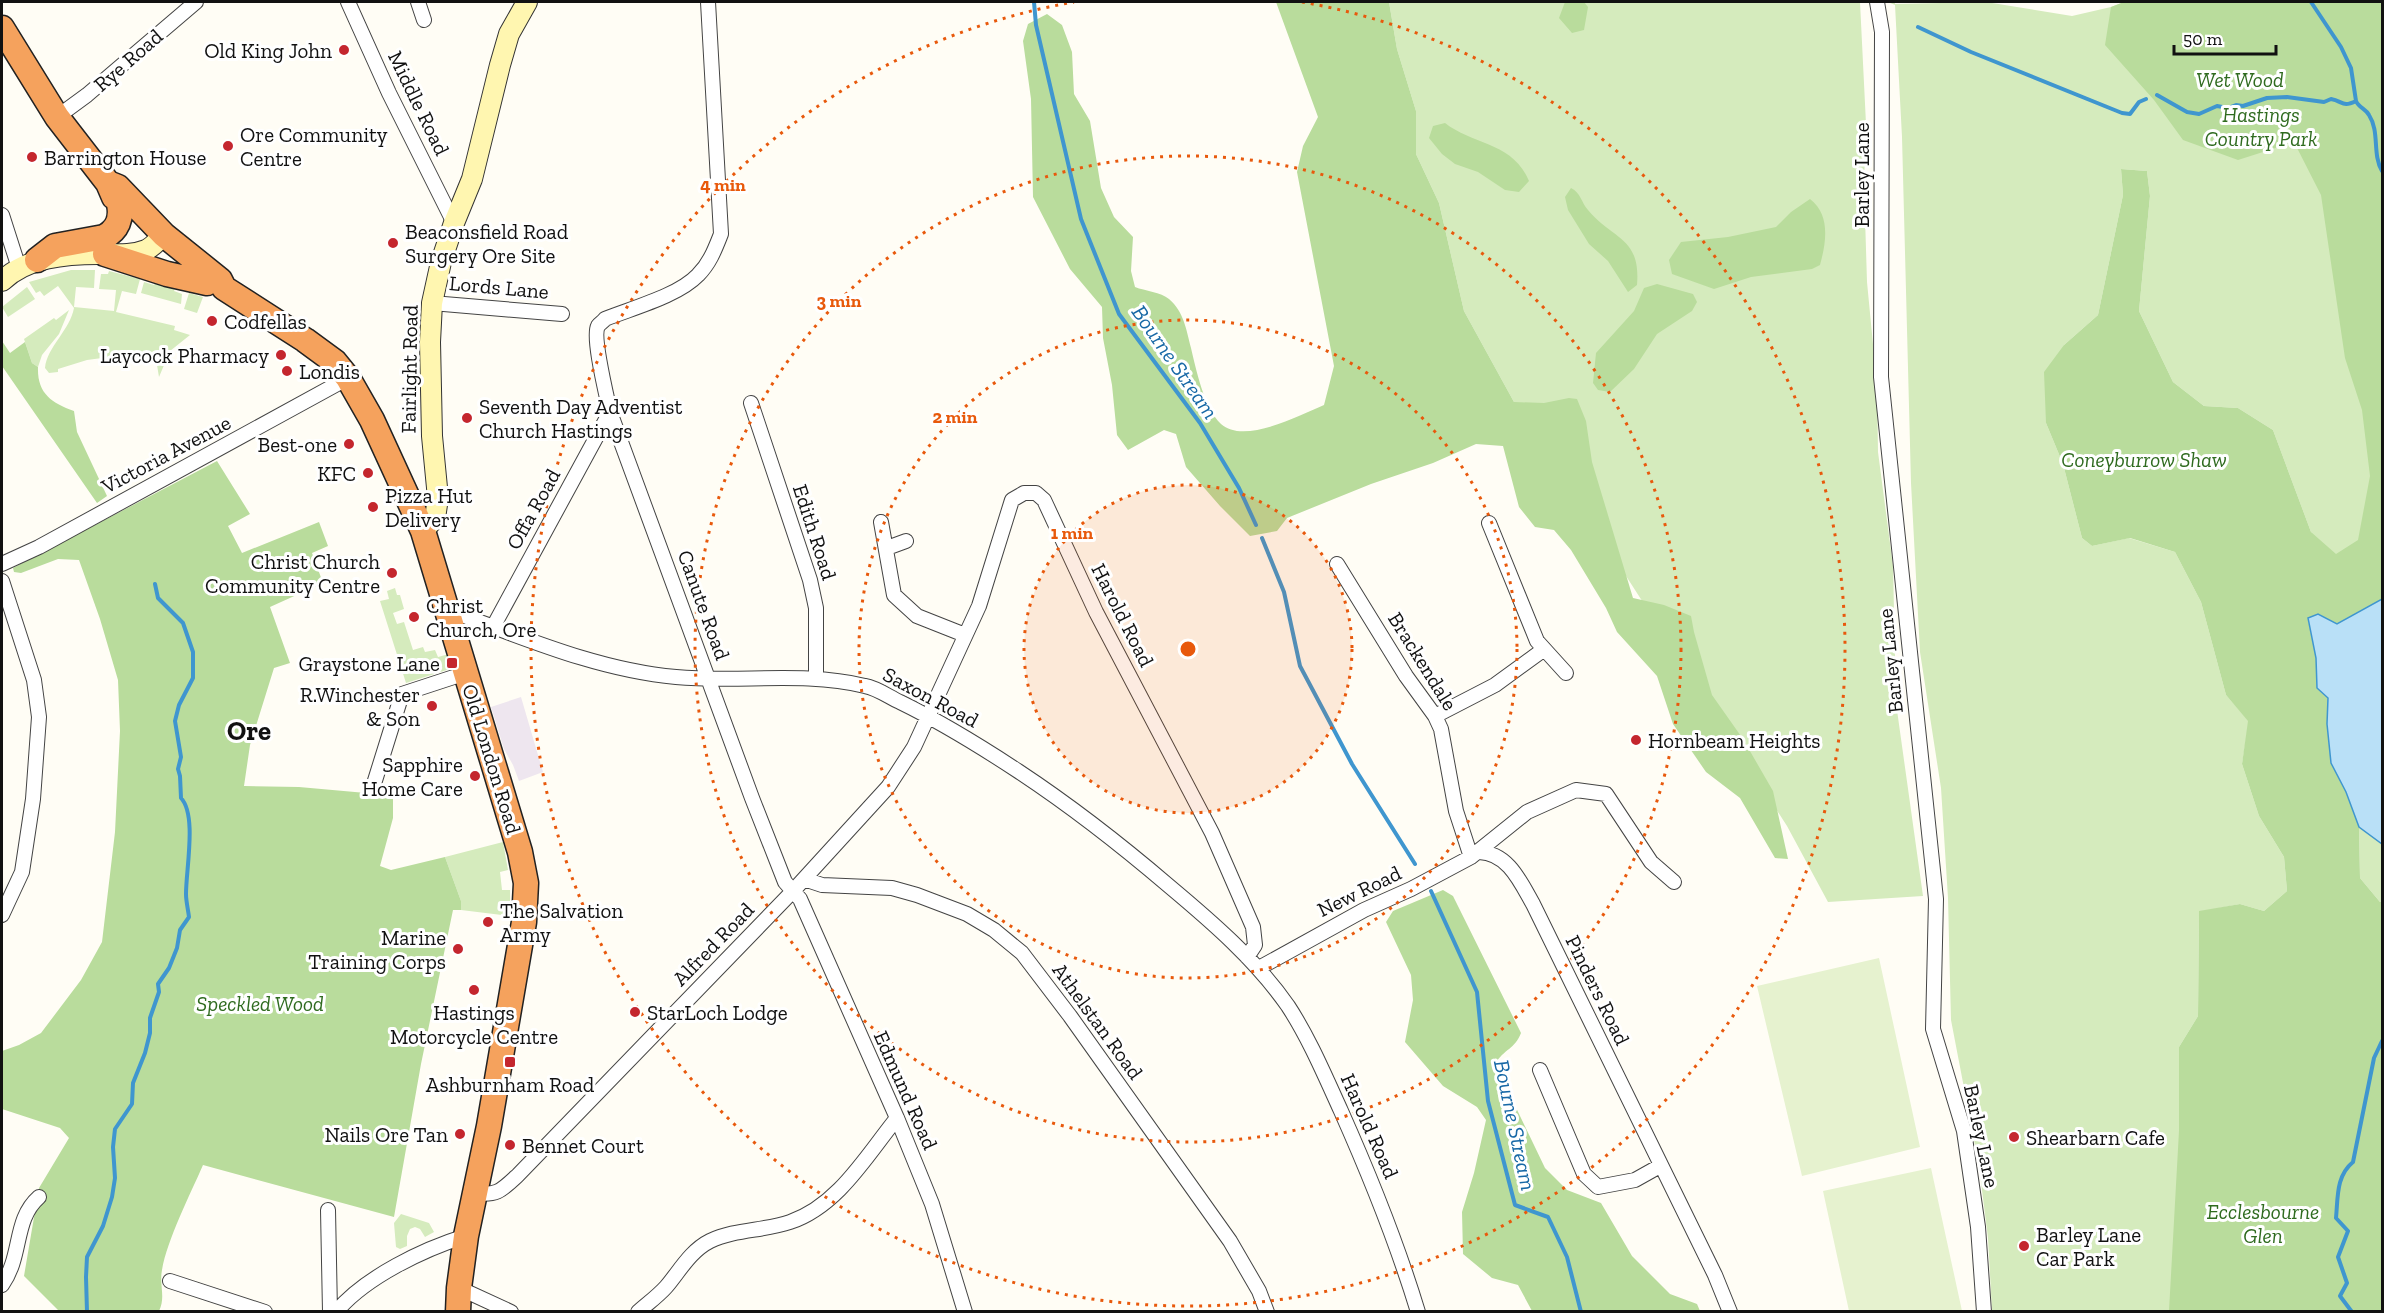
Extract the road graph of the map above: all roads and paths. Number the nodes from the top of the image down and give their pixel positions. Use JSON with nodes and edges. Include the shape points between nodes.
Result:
{"nodes":[{"id":1,"x":196,"y":2,"type":"edge"},
{"id":2,"x":348,"y":2,"type":"edge"},
{"id":3,"x":418,"y":2,"type":"edge"},
{"id":4,"x":527,"y":2,"type":"edge"},
{"id":5,"x":708,"y":2,"type":"edge"},
{"id":6,"x":1877,"y":2,"type":"edge"},
{"id":7,"x":424,"y":20,"type":"dead end"},
{"id":8,"x":2,"y":28,"type":"edge"},
{"id":9,"x":57,"y":117,"type":"junction"},
{"id":10,"x":114,"y":193,"type":"junction"},
{"id":11,"x":2,"y":215,"type":"edge"},
{"id":12,"x":454,"y":223,"type":"junction"},
{"id":13,"x":160,"y":238,"type":"junction"},
{"id":14,"x":105,"y":254,"type":"junction"},
{"id":15,"x":28,"y":264,"type":"junction"},
{"id":16,"x":2,"y":281,"type":"edge"},
{"id":17,"x":216,"y":285,"type":"junction"},
{"id":18,"x":432,"y":303,"type":"junction"},
{"id":19,"x":562,"y":314,"type":"dead end"},
{"id":20,"x":348,"y":378,"type":"junction"},
{"id":21,"x":751,"y":403,"type":"dead end"},
{"id":22,"x":610,"y":412,"type":"junction"},
{"id":23,"x":881,"y":522,"type":"dead end"},
{"id":24,"x":1489,"y":523,"type":"dead end"},
{"id":25,"x":423,"y":531,"type":"junction"},
{"id":26,"x":906,"y":541,"type":"dead end"},
{"id":27,"x":887,"y":548,"type":"junction"},
{"id":28,"x":2,"y":564,"type":"edge"},
{"id":29,"x":1337,"y":564,"type":"dead end"},
{"id":30,"x":2,"y":581,"type":"edge"},
{"id":31,"x":445,"y":609,"type":"junction"},
{"id":32,"x":494,"y":627,"type":"junction"},
{"id":33,"x":965,"y":635,"type":"junction"},
{"id":34,"x":1543,"y":650,"type":"junction"},
{"id":35,"x":466,"y":673,"type":"junction"},
{"id":36,"x":1566,"y":673,"type":"dead end"},
{"id":37,"x":816,"y":679,"type":"junction"},
{"id":38,"x":709,"y":680,"type":"junction"},
{"id":39,"x":929,"y":716,"type":"junction"},
{"id":40,"x":1435,"y":716,"type":"junction"},
{"id":41,"x":373,"y":787,"type":"dead end"},
{"id":42,"x":1475,"y":855,"type":"junction"},
{"id":43,"x":804,"y":879,"type":"junction"},
{"id":44,"x":1674,"y":882,"type":"dead end"},
{"id":45,"x":793,"y":891,"type":"junction"},
{"id":46,"x":2,"y":915,"type":"edge"},
{"id":47,"x":1247,"y":957,"type":"junction"},
{"id":48,"x":1259,"y":968,"type":"junction"},
{"id":49,"x":1540,"y":1070,"type":"dead end"},
{"id":50,"x":897,"y":1118,"type":"junction"},
{"id":51,"x":1660,"y":1166,"type":"junction"},
{"id":52,"x":474,"y":1193,"type":"junction"},
{"id":53,"x":39,"y":1197,"type":"dead end"},
{"id":54,"x":328,"y":1210,"type":"dead end"},
{"id":55,"x":466,"y":1236,"type":"junction"},
{"id":56,"x":170,"y":1281,"type":"dead end"},
{"id":57,"x":2,"y":1285,"type":"edge"},
{"id":58,"x":459,"y":1288,"type":"junction"},
{"id":59,"x":265,"y":1311,"type":"edge"},
{"id":60,"x":330,"y":1311,"type":"edge"},
{"id":61,"x":336,"y":1311,"type":"edge"},
{"id":62,"x":458,"y":1311,"type":"edge"},
{"id":63,"x":511,"y":1311,"type":"edge"},
{"id":64,"x":638,"y":1311,"type":"edge"},
{"id":65,"x":965,"y":1311,"type":"edge"},
{"id":66,"x":1267,"y":1311,"type":"edge"},
{"id":67,"x":1418,"y":1311,"type":"edge"},
{"id":68,"x":1730,"y":1311,"type":"edge"},
{"id":69,"x":1984,"y":1311,"type":"edge"}],
"edges":[{"from":1,"to":9,"type":"street","name":"Rye Road"},
{"from":2,"to":12,"type":"street","name":"Middle Road","via":[[388,93]]},
{"from":3,"to":7,"type":"street"},
{"from":4,"to":12,"type":"street","name":"Fairlight Road","via":[[509,34],[472,179]]},
{"from":5,"to":22,"type":"street","name":"Canute Road","via":[[721,234],[712,258],[697,277],[605,319],[598,326],[596,337]]},
{"from":6,"to":69,"type":"street","name":"Barley Lane","via":[[1882,32],[1881,377],[1936,899],[1933,1029],[1964,1131],[1978,1227]]},
{"from":8,"to":9,"type":"highway"},
{"from":9,"to":10,"type":"highway"},
{"from":10,"to":13,"type":"highway"},
{"from":10,"to":15,"type":"highway","via":[[121,214],[111,234],[55,246]]},
{"from":11,"to":15,"type":"street"},
{"from":12,"to":18,"type":"street","name":"Fairlight Road"},
{"from":13,"to":14,"type":"street","via":[[147,250],[134,254]]},
{"from":13,"to":17,"type":"highway","name":"Old London Road"},
{"from":14,"to":15,"type":"street"},
{"from":14,"to":17,"type":"highway"},
{"from":15,"to":16,"type":"street"},
{"from":17,"to":20,"type":"highway","name":"Old London Road","via":[[323,353]]},
{"from":18,"to":19,"type":"street","name":"Lords Lane"},
{"from":18,"to":25,"type":"street","name":"Fairlight Road","via":[[432,436],[438,498],[435,518]]},
{"from":20,"to":25,"type":"highway","name":"Old London Road","via":[[372,420]]},
{"from":20,"to":28,"type":"street","name":"Victoria Avenue"},
{"from":21,"to":37,"type":"street","name":"Edith Road","via":[[810,580],[816,608]]},
{"from":22,"to":32,"type":"street","name":"Offa Road"},
{"from":22,"to":38,"type":"street","name":"Canute Road"},
{"from":23,"to":27,"type":"street"},
{"from":24,"to":34,"type":"street"},
{"from":25,"to":31,"type":"highway","name":"Old London Road"},
{"from":26,"to":27,"type":"street"},
{"from":27,"to":33,"type":"street","via":[[894,595],[917,616]]},
{"from":29,"to":40,"type":"street","name":"Brackendale"},
{"from":30,"to":46,"type":"street","via":[[34,680],[39,717],[22,872]]},
{"from":31,"to":32,"type":"street","name":"Saxon Road"},
{"from":31,"to":35,"type":"highway","name":"Old London Road"},
{"from":32,"to":38,"type":"street","name":"Saxon Road","via":[[621,669]]},
{"from":33,"to":39,"type":"street","name":"Harold Road"},
{"from":33,"to":47,"type":"street","name":"Harold Road","via":[[979,606],[1012,500],[1024,493],[1036,493],[1044,500],[1096,612],[1212,833],[1253,927],[1255,945]]},
{"from":34,"to":36,"type":"street"},
{"from":34,"to":40,"type":"street","via":[[1495,685]]},
{"from":35,"to":41,"type":"street","via":[[402,694]]},
{"from":35,"to":52,"type":"highway","name":"Old London Road","via":[[526,883],[524,922]]},
{"from":37,"to":38,"type":"street","name":"Saxon Road"},
{"from":37,"to":39,"type":"street","name":"Saxon Road","via":[[868,686]]},
{"from":38,"to":45,"type":"street","name":"Canute Road","via":[[785,882]]},
{"from":39,"to":43,"type":"street","name":"Alfred Road","via":[[915,747],[888,787]]},
{"from":39,"to":47,"type":"street","name":"Saxon Road","via":[[1046,790],[1124,848]]},
{"from":40,"to":42,"type":"street","name":"Brackendale","via":[[1441,729],[1456,811]]},
{"from":42,"to":44,"type":"street","name":"New Road","via":[[1527,812],[1576,790],[1606,794],[1651,862]]},
{"from":42,"to":48,"type":"street","name":"New Road"},
{"from":42,"to":51,"type":"street","name":"Pinders Road","via":[[1492,853],[1505,862],[1529,896]]},
{"from":43,"to":45,"type":"street","name":"Alfred Road"},
{"from":43,"to":66,"type":"street","name":"Athelstan Road","via":[[822,885],[892,888],[917,895],[967,914],[1022,953],[1230,1241]]},
{"from":45,"to":50,"type":"street","name":"Edmund Road","via":[[800,899]]},
{"from":45,"to":52,"type":"street","name":"Alfred Road","via":[[518,1175],[501,1191],[490,1195]]},
{"from":47,"to":48,"type":"street","name":"Saxon Road"},
{"from":48,"to":67,"type":"street","name":"Harold Road","via":[[1289,1008],[1319,1063],[1369,1174]]},
{"from":49,"to":51,"type":"street","via":[[1584,1174],[1598,1187],[1635,1180]]},
{"from":50,"to":64,"type":"street","via":[[847,1181],[816,1208],[793,1221],[727,1234],[708,1242]]},
{"from":50,"to":65,"type":"street","name":"Edmund Road","via":[[932,1204]]},
{"from":51,"to":68,"type":"street","name":"Pinders Road"},
{"from":52,"to":55,"type":"highway","name":"Old London Road"},
{"from":53,"to":57,"type":"street","via":[[25,1214],[16,1258]]},
{"from":54,"to":60,"type":"street"},
{"from":55,"to":58,"type":"highway","name":"Old London Road"},
{"from":55,"to":61,"type":"street","via":[[439,1244],[375,1278]]},
{"from":56,"to":59,"type":"street"},
{"from":58,"to":62,"type":"highway","name":"Old London Road"},
{"from":58,"to":63,"type":"street"}]}
